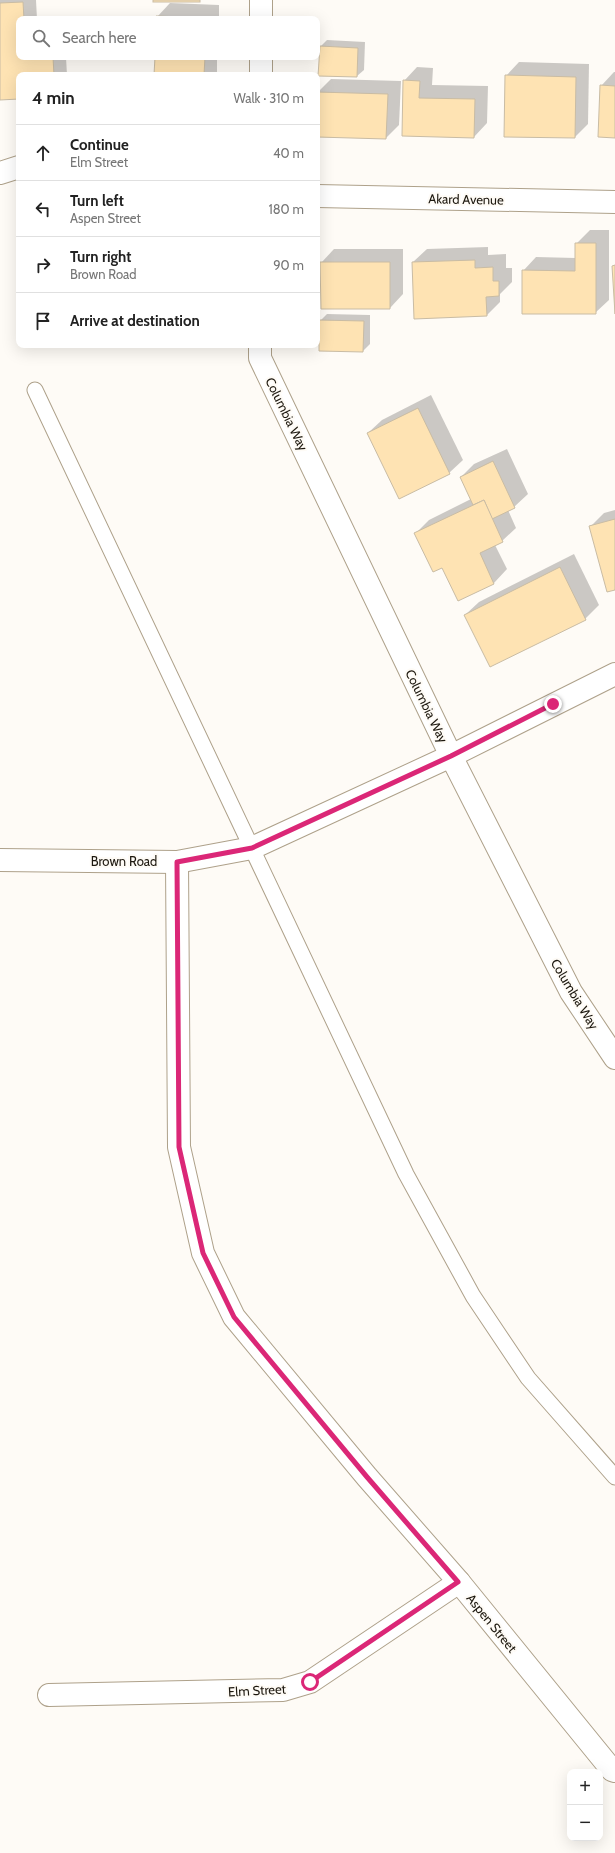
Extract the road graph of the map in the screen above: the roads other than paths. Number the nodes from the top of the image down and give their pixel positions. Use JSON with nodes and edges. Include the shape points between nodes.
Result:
{"nodes":[{"id":1,"x":261,"y":0,"type":"edge"},
{"id":2,"x":261,"y":16,"type":"edge"},
{"id":3,"x":261,"y":60,"type":"edge"},
{"id":4,"x":261,"y":72,"type":"edge"},
{"id":5,"x":16,"y":168,"type":"edge"},
{"id":6,"x":0,"y":173,"type":"edge"},
{"id":7,"x":320,"y":196,"type":"edge"},
{"id":8,"x":615,"y":202,"type":"edge"},
{"id":9,"x":260,"y":348,"type":"edge"},
{"id":10,"x":35,"y":390,"type":"dead end"},
{"id":11,"x":615,"y":674,"type":"edge"},
{"id":12,"x":451,"y":756,"type":"junction"},
{"id":13,"x":252,"y":848,"type":"junction"},
{"id":14,"x":0,"y":860,"type":"edge"},
{"id":15,"x":177,"y":862,"type":"junction"},
{"id":16,"x":615,"y":1058,"type":"edge"},
{"id":17,"x":615,"y":1477,"type":"edge"},
{"id":18,"x":458,"y":1582,"type":"junction"},
{"id":19,"x":49,"y":1695,"type":"dead end"},
{"id":20,"x":615,"y":1771,"type":"edge"}],
"edges":[{"from":1,"to":2,"type":"street"},
{"from":3,"to":4,"type":"street"},
{"from":5,"to":6,"type":"street"},
{"from":7,"to":8,"type":"street","name":"Akard Avenue"},
{"from":9,"to":12,"type":"street","name":"Columbia Way","via":[[260,358]]},
{"from":10,"to":13,"type":"lane"},
{"from":11,"to":12,"type":"street","name":"Brown Road"},
{"from":12,"to":13,"type":"street","name":"Brown Road"},
{"from":12,"to":16,"type":"street","name":"Columbia Way","via":[[571,992]]},
{"from":13,"to":15,"type":"street","name":"Brown Road"},
{"from":13,"to":17,"type":"lane","via":[[406,1174],[473,1296],[528,1378]]},
{"from":14,"to":15,"type":"street","name":"Brown Road"},
{"from":15,"to":18,"type":"street","name":"Aspen Street","via":[[179,1147],[203,1253],[234,1317]]},
{"from":18,"to":19,"type":"street","name":"Elm Street","via":[[310,1682],[283,1690]]},
{"from":18,"to":20,"type":"street","name":"Aspen Street"}]}
